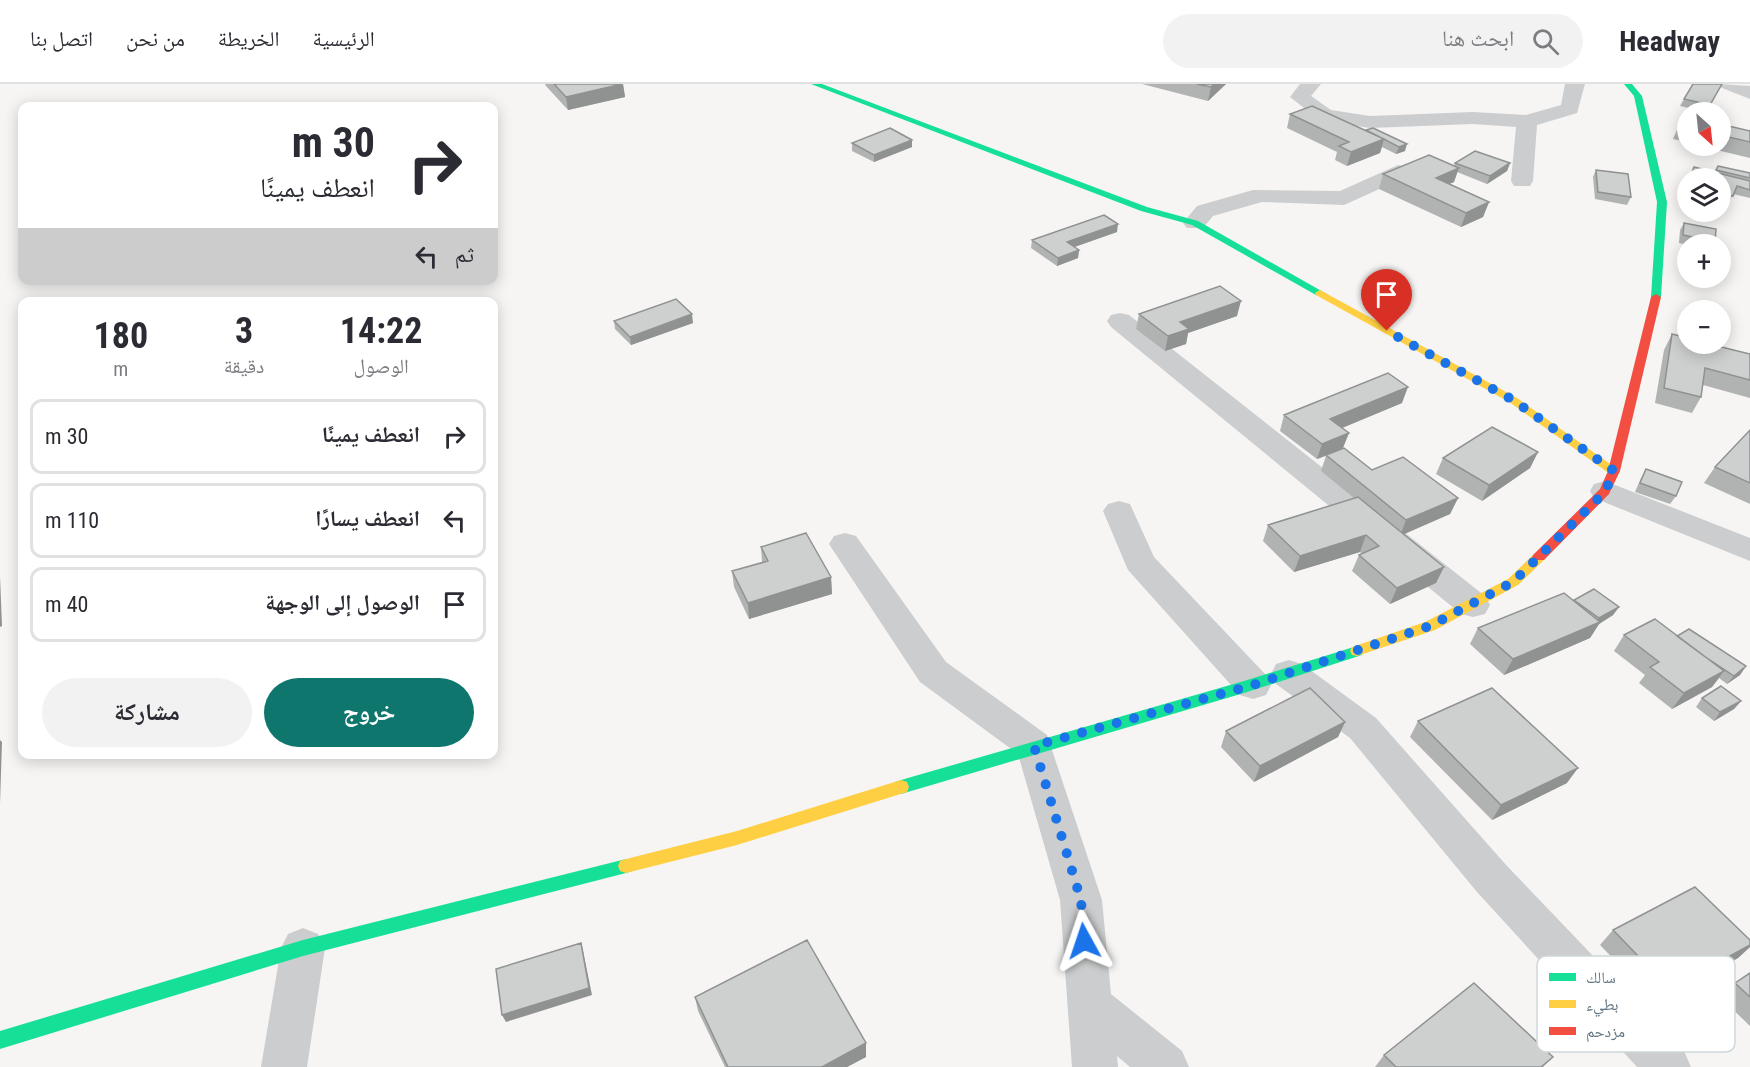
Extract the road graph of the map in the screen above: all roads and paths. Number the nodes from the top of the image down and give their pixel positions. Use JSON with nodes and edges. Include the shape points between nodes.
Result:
{"nodes":[{"id":1,"x":815,"y":84,"type":"edge"},
{"id":2,"x":1311,"y":84,"type":"edge"},
{"id":3,"x":1575,"y":84,"type":"edge"},
{"id":4,"x":1628,"y":84,"type":"edge"},
{"id":5,"x":1729,"y":84,"type":"edge"},
{"id":6,"x":1750,"y":93,"type":"edge"},
{"id":7,"x":1527,"y":121,"type":"junction"},
{"id":8,"x":1398,"y":172,"type":"edge"},
{"id":9,"x":1522,"y":181,"type":"dead end"},
{"id":10,"x":1196,"y":223,"type":"junction"},
{"id":11,"x":1120,"y":321,"type":"dead end"},
{"id":12,"x":1610,"y":481,"type":"junction"},
{"id":13,"x":1119,"y":511,"type":"dead end"},
{"id":14,"x":845,"y":544,"type":"dead end"},
{"id":15,"x":1750,"y":550,"type":"edge"},
{"id":16,"x":1473,"y":605,"type":"junction"},
{"id":17,"x":1271,"y":679,"type":"junction"},
{"id":18,"x":1034,"y":746,"type":"junction"},
{"id":19,"x":303,"y":948,"type":"junction"},
{"id":20,"x":1564,"y":956,"type":"edge"},
{"id":21,"x":1089,"y":1004,"type":"junction"},
{"id":22,"x":0,"y":1040,"type":"edge"},
{"id":23,"x":1654,"y":1052,"type":"edge"},
{"id":24,"x":284,"y":1067,"type":"edge"},
{"id":25,"x":1095,"y":1067,"type":"edge"},
{"id":26,"x":1166,"y":1067,"type":"edge"},
{"id":27,"x":1668,"y":1067,"type":"edge"}],
"edges":[{"from":1,"to":10,"type":"street","via":[[1144,209]]},
{"from":2,"to":7,"type":"street","via":[[1300,97],[1325,115],[1370,122],[1473,118]]},
{"from":3,"to":7,"type":"street","via":[[1570,109]]},
{"from":4,"to":12,"type":"street","via":[[1638,96],[1662,202],[1656,296]]},
{"from":5,"to":6,"type":"street"},
{"from":7,"to":9,"type":"street"},
{"from":8,"to":10,"type":"street","via":[[1344,198],[1261,195],[1205,211]]},
{"from":10,"to":12,"type":"street","via":[[1513,400]]},
{"from":11,"to":16,"type":"street"},
{"from":12,"to":15,"type":"street"},
{"from":12,"to":16,"type":"street","via":[[1513,582]]},
{"from":13,"to":17,"type":"street","via":[[1140,562]]},
{"from":14,"to":18,"type":"street","via":[[933,672]]},
{"from":16,"to":17,"type":"street","via":[[1430,626]]},
{"from":17,"to":18,"type":"street"},
{"from":17,"to":20,"type":"street","via":[[1363,728],[1492,879]]},
{"from":18,"to":19,"type":"street","via":[[736,838]]},
{"from":18,"to":21,"type":"street","via":[[1081,900]]},
{"from":19,"to":22,"type":"street"},
{"from":19,"to":24,"type":"street"},
{"from":21,"to":25,"type":"street"},
{"from":21,"to":26,"type":"street"},
{"from":23,"to":27,"type":"street"}]}
